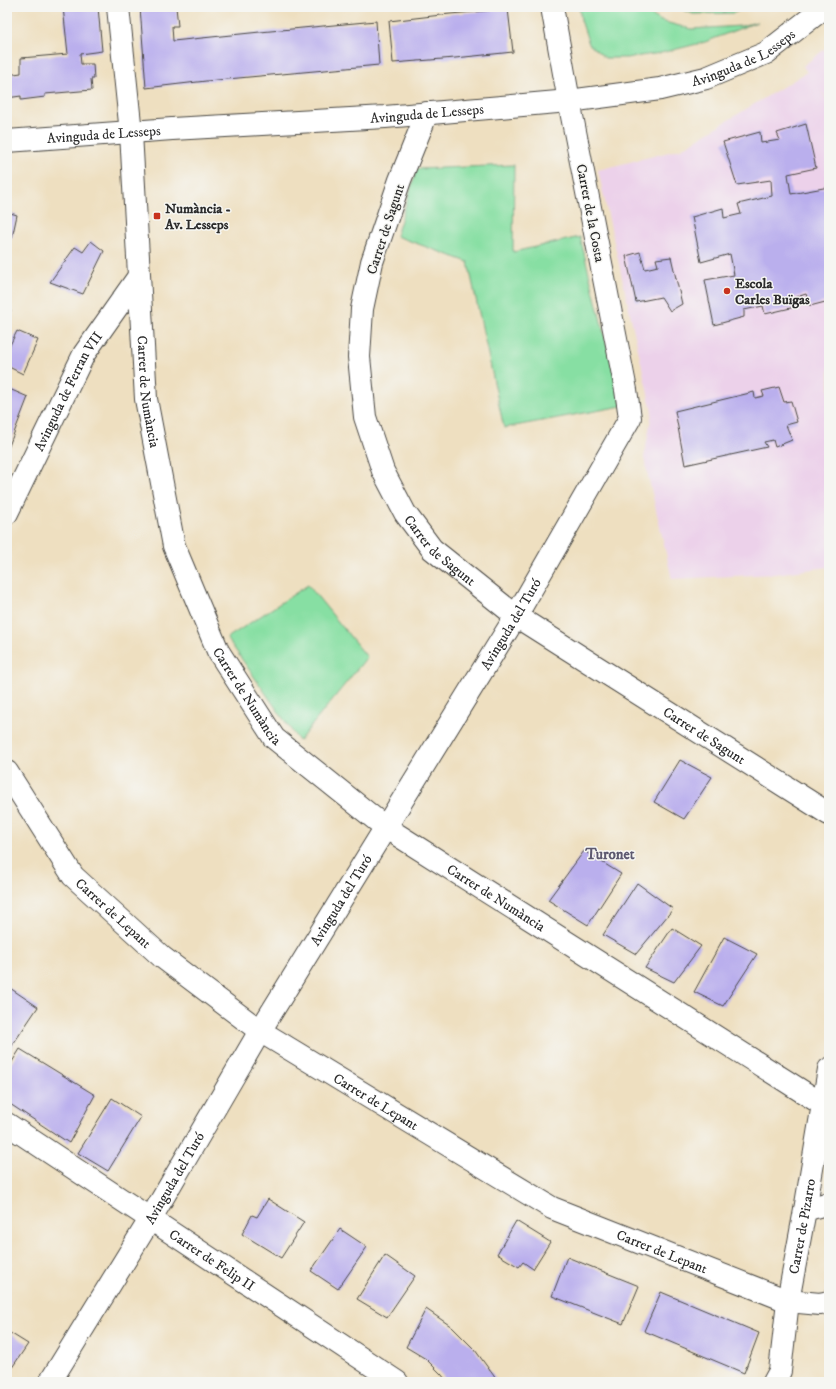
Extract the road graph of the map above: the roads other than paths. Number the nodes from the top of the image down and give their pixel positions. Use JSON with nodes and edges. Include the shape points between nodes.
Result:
{"nodes":[{"id":1,"x":118,"y":7,"type":"edge"},
{"id":2,"x":552,"y":7,"type":"edge"},
{"id":3,"x":825,"y":7,"type":"edge"},
{"id":4,"x":569,"y":101,"type":"junction"},
{"id":5,"x":427,"y":113,"type":"junction"},
{"id":6,"x":131,"y":133,"type":"junction"},
{"id":7,"x":7,"y":141,"type":"edge"},
{"id":8,"x":139,"y":276,"type":"junction"},
{"id":9,"x":630,"y":418,"type":"joint"},
{"id":10,"x":7,"y":513,"type":"edge"},
{"id":11,"x":516,"y":616,"type":"junction"},
{"id":12,"x":7,"y":772,"type":"edge"},
{"id":13,"x":829,"y":814,"type":"edge"},
{"id":14,"x":385,"y":827,"type":"junction"},
{"id":15,"x":260,"y":1031,"type":"junction"},
{"id":16,"x":829,"y":1069,"type":"edge"},
{"id":17,"x":822,"y":1104,"type":"junction"},
{"id":18,"x":7,"y":1124,"type":"edge"},
{"id":19,"x":829,"y":1203,"type":"edge"},
{"id":20,"x":805,"y":1210,"type":"junction"},
{"id":21,"x":151,"y":1218,"type":"junction"},
{"id":22,"x":788,"y":1301,"type":"junction"},
{"id":23,"x":829,"y":1302,"type":"edge"},
{"id":24,"x":50,"y":1382,"type":"edge"},
{"id":25,"x":397,"y":1382,"type":"edge"},
{"id":26,"x":774,"y":1382,"type":"edge"}],
"edges":[{"from":1,"to":6,"type":"street","name":"Carrer de Numància"},
{"from":2,"to":4,"type":"street","name":"Carrer de la Costa"},
{"from":3,"to":4,"type":"street","name":"Avinguda de Lesseps","via":[[766,53],[706,78],[660,89]]},
{"from":4,"to":5,"type":"street","name":"Avinguda de Lesseps"},
{"from":4,"to":9,"type":"street","name":"Carrer de la Costa"},
{"from":5,"to":6,"type":"street","name":"Avinguda de Lesseps"},
{"from":5,"to":11,"type":"street","name":"Carrer de Sagunt","via":[[400,180],[374,256],[362,309],[359,357],[365,417],[382,472],[409,519],[432,549]]},
{"from":6,"to":7,"type":"street","name":"Avinguda de Lesseps"},
{"from":6,"to":8,"type":"street","name":"Carrer de Numància"},
{"from":8,"to":10,"type":"street","name":"Avinguda de Ferran VII","via":[[84,354]]},
{"from":8,"to":14,"type":"street","name":"Carrer de Numància","via":[[146,399],[174,546],[218,651],[274,738]]},
{"from":9,"to":11,"type":"street","name":"Avinguda del Turó"},
{"from":11,"to":13,"type":"street","name":"Carrer de Sagunt"},
{"from":11,"to":14,"type":"street","name":"Avinguda del Turó"},
{"from":12,"to":15,"type":"street","name":"Carrer de Lepant","via":[[73,876],[162,957]]},
{"from":14,"to":15,"type":"street","name":"Avinguda del Turó"},
{"from":14,"to":17,"type":"street","name":"Carrer de Numància"},
{"from":15,"to":21,"type":"street","name":"Avinguda del Turó"},
{"from":15,"to":22,"type":"street","name":"Carrer de Lepant","via":[[552,1208]]},
{"from":16,"to":17,"type":"street","name":"Carrer de Pizarro"},
{"from":17,"to":20,"type":"street","name":"Carrer de Pizarro"},
{"from":18,"to":21,"type":"street","name":"Carrer de Felip II"},
{"from":19,"to":20,"type":"street"},
{"from":20,"to":22,"type":"street","name":"Carrer de Pizarro"},
{"from":21,"to":24,"type":"street","name":"Avinguda del Turó"},
{"from":21,"to":25,"type":"street","name":"Carrer de Felip II"},
{"from":22,"to":23,"type":"street","name":"Carrer de Lepant","via":[[820,1304]]},
{"from":22,"to":26,"type":"street","name":"Carrer de Pizarro","via":[[780,1371]]}]}
